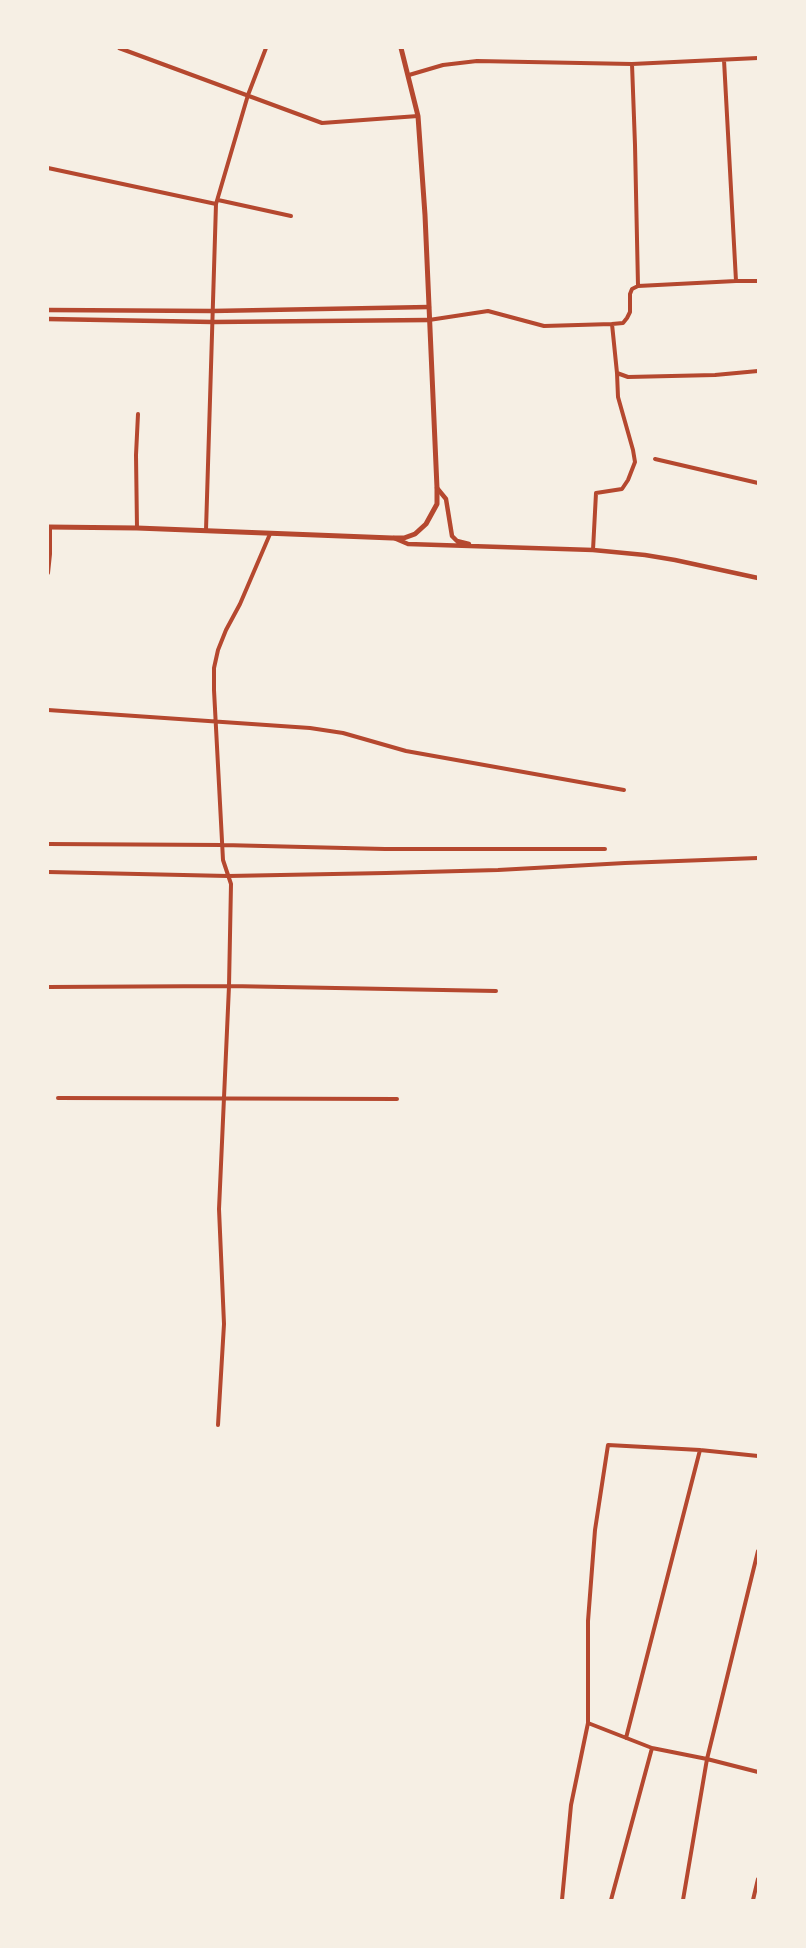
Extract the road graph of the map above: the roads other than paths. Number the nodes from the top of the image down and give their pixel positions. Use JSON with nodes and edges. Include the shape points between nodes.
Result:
{"nodes":[{"id":1,"x":119,"y":48,"type":"edge"},
{"id":2,"x":266,"y":48,"type":"edge"},
{"id":3,"x":401,"y":48,"type":"edge"},
{"id":4,"x":758,"y":58,"type":"edge"},
{"id":5,"x":724,"y":60,"type":"junction"},
{"id":6,"x":632,"y":64,"type":"junction"},
{"id":7,"x":409,"y":75,"type":"junction"},
{"id":8,"x":248,"y":95,"type":"junction"},
{"id":9,"x":418,"y":116,"type":"junction"},
{"id":10,"x":48,"y":168,"type":"edge"},
{"id":11,"x":217,"y":202,"type":"junction"},
{"id":12,"x":291,"y":216,"type":"dead end"},
{"id":13,"x":736,"y":280,"type":"junction"},
{"id":14,"x":758,"y":281,"type":"edge"},
{"id":15,"x":638,"y":286,"type":"junction"},
{"id":16,"x":429,"y":307,"type":"junction"},
{"id":17,"x":48,"y":310,"type":"edge"},
{"id":18,"x":212,"y":310,"type":"junction"},
{"id":19,"x":48,"y":320,"type":"edge"},
{"id":20,"x":429,"y":320,"type":"junction"},
{"id":21,"x":213,"y":322,"type":"junction"},
{"id":22,"x":612,"y":324,"type":"junction"},
{"id":23,"x":758,"y":371,"type":"edge"},
{"id":24,"x":617,"y":374,"type":"junction"},
{"id":25,"x":138,"y":414,"type":"dead end"},
{"id":26,"x":655,"y":460,"type":"dead end"},
{"id":27,"x":758,"y":483,"type":"edge"},
{"id":28,"x":438,"y":488,"type":"junction"},
{"id":29,"x":49,"y":527,"type":"edge"},
{"id":30,"x":137,"y":528,"type":"junction"},
{"id":31,"x":206,"y":530,"type":"junction"},
{"id":32,"x":270,"y":534,"type":"junction"},
{"id":33,"x":392,"y":538,"type":"junction"},
{"id":34,"x":475,"y":546,"type":"junction"},
{"id":35,"x":593,"y":550,"type":"junction"},
{"id":36,"x":48,"y":573,"type":"edge"},
{"id":37,"x":758,"y":578,"type":"edge"},
{"id":38,"x":48,"y":710,"type":"edge"},
{"id":39,"x":216,"y":722,"type":"junction"},
{"id":40,"x":624,"y":790,"type":"dead end"},
{"id":41,"x":48,"y":844,"type":"edge"},
{"id":42,"x":223,"y":845,"type":"junction"},
{"id":43,"x":605,"y":849,"type":"dead end"},
{"id":44,"x":758,"y":858,"type":"edge"},
{"id":45,"x":48,"y":872,"type":"edge"},
{"id":46,"x":228,"y":876,"type":"junction"},
{"id":47,"x":229,"y":986,"type":"junction"},
{"id":48,"x":48,"y":987,"type":"edge"},
{"id":49,"x":496,"y":991,"type":"dead end"},
{"id":50,"x":58,"y":1098,"type":"dead end"},
{"id":51,"x":224,"y":1098,"type":"junction"},
{"id":52,"x":397,"y":1099,"type":"dead end"},
{"id":53,"x":218,"y":1426,"type":"dead end"},
{"id":54,"x":700,"y":1450,"type":"junction"},
{"id":55,"x":758,"y":1456,"type":"edge"},
{"id":56,"x":758,"y":1551,"type":"edge"},
{"id":57,"x":588,"y":1723,"type":"junction"},
{"id":58,"x":626,"y":1738,"type":"junction"},
{"id":59,"x":652,"y":1748,"type":"junction"},
{"id":60,"x":707,"y":1759,"type":"junction"},
{"id":61,"x":758,"y":1772,"type":"edge"},
{"id":62,"x":758,"y":1879,"type":"edge"},
{"id":63,"x":562,"y":1900,"type":"edge"},
{"id":64,"x":611,"y":1900,"type":"edge"},
{"id":65,"x":683,"y":1900,"type":"edge"},
{"id":66,"x":753,"y":1900,"type":"edge"}],
"edges":[{"from":1,"to":8,"type":"street"},
{"from":2,"to":8,"type":"street"},
{"from":3,"to":7,"type":"main road"},
{"from":4,"to":5,"type":"street"},
{"from":5,"to":6,"type":"street"},
{"from":5,"to":13,"type":"street"},
{"from":6,"to":7,"type":"street","via":[[477,61],[443,65]]},
{"from":6,"to":15,"type":"street"},
{"from":7,"to":9,"type":"main road"},
{"from":8,"to":9,"type":"street","via":[[322,123]]},
{"from":8,"to":11,"type":"street"},
{"from":9,"to":16,"type":"main road"},
{"from":10,"to":11,"type":"street"},
{"from":11,"to":12,"type":"street"},
{"from":11,"to":18,"type":"street"},
{"from":13,"to":14,"type":"street"},
{"from":13,"to":15,"type":"street"},
{"from":15,"to":22,"type":"street","via":[[630,294],[627,318]]},
{"from":16,"to":18,"type":"street"},
{"from":16,"to":20,"type":"main road"},
{"from":17,"to":18,"type":"street"},
{"from":18,"to":21,"type":"street"},
{"from":19,"to":21,"type":"street"},
{"from":20,"to":21,"type":"street"},
{"from":20,"to":22,"type":"street","via":[[488,311],[544,326]]},
{"from":20,"to":28,"type":"main road"},
{"from":21,"to":31,"type":"street"},
{"from":22,"to":24,"type":"street"},
{"from":23,"to":24,"type":"street","via":[[628,377]]},
{"from":24,"to":35,"type":"street","via":[[618,397],[635,462],[622,489],[596,492]]},
{"from":25,"to":30,"type":"street"},
{"from":26,"to":27,"type":"street"},
{"from":28,"to":33,"type":"main road","via":[[437,504],[426,524],[415,534]]},
{"from":28,"to":34,"type":"street","via":[[446,499],[452,536],[457,541]]},
{"from":29,"to":30,"type":"main road"},
{"from":29,"to":36,"type":"street"},
{"from":30,"to":31,"type":"main road"},
{"from":31,"to":32,"type":"main road"},
{"from":32,"to":33,"type":"main road"},
{"from":32,"to":39,"type":"street","via":[[218,650],[214,668]]},
{"from":33,"to":34,"type":"street","via":[[408,544]]},
{"from":34,"to":35,"type":"street"},
{"from":35,"to":37,"type":"street","via":[[675,560]]},
{"from":38,"to":39,"type":"street"},
{"from":39,"to":40,"type":"street","via":[[343,733],[406,751]]},
{"from":39,"to":42,"type":"street"},
{"from":41,"to":42,"type":"street"},
{"from":42,"to":43,"type":"street"},
{"from":42,"to":46,"type":"street"},
{"from":44,"to":46,"type":"street","via":[[498,870]]},
{"from":45,"to":46,"type":"street"},
{"from":46,"to":47,"type":"street","via":[[231,884]]},
{"from":47,"to":48,"type":"street"},
{"from":47,"to":49,"type":"street"},
{"from":47,"to":51,"type":"street"},
{"from":50,"to":51,"type":"street"},
{"from":51,"to":52,"type":"street"},
{"from":51,"to":53,"type":"street","via":[[219,1209],[224,1324]]},
{"from":54,"to":55,"type":"street"},
{"from":54,"to":57,"type":"street","via":[[608,1445],[588,1621]]},
{"from":54,"to":58,"type":"street"},
{"from":56,"to":60,"type":"street"},
{"from":57,"to":58,"type":"street"},
{"from":57,"to":63,"type":"street","via":[[571,1805]]},
{"from":58,"to":59,"type":"street"},
{"from":59,"to":60,"type":"street"},
{"from":59,"to":64,"type":"street"},
{"from":60,"to":61,"type":"street"},
{"from":60,"to":65,"type":"street"},
{"from":62,"to":66,"type":"street"}]}
